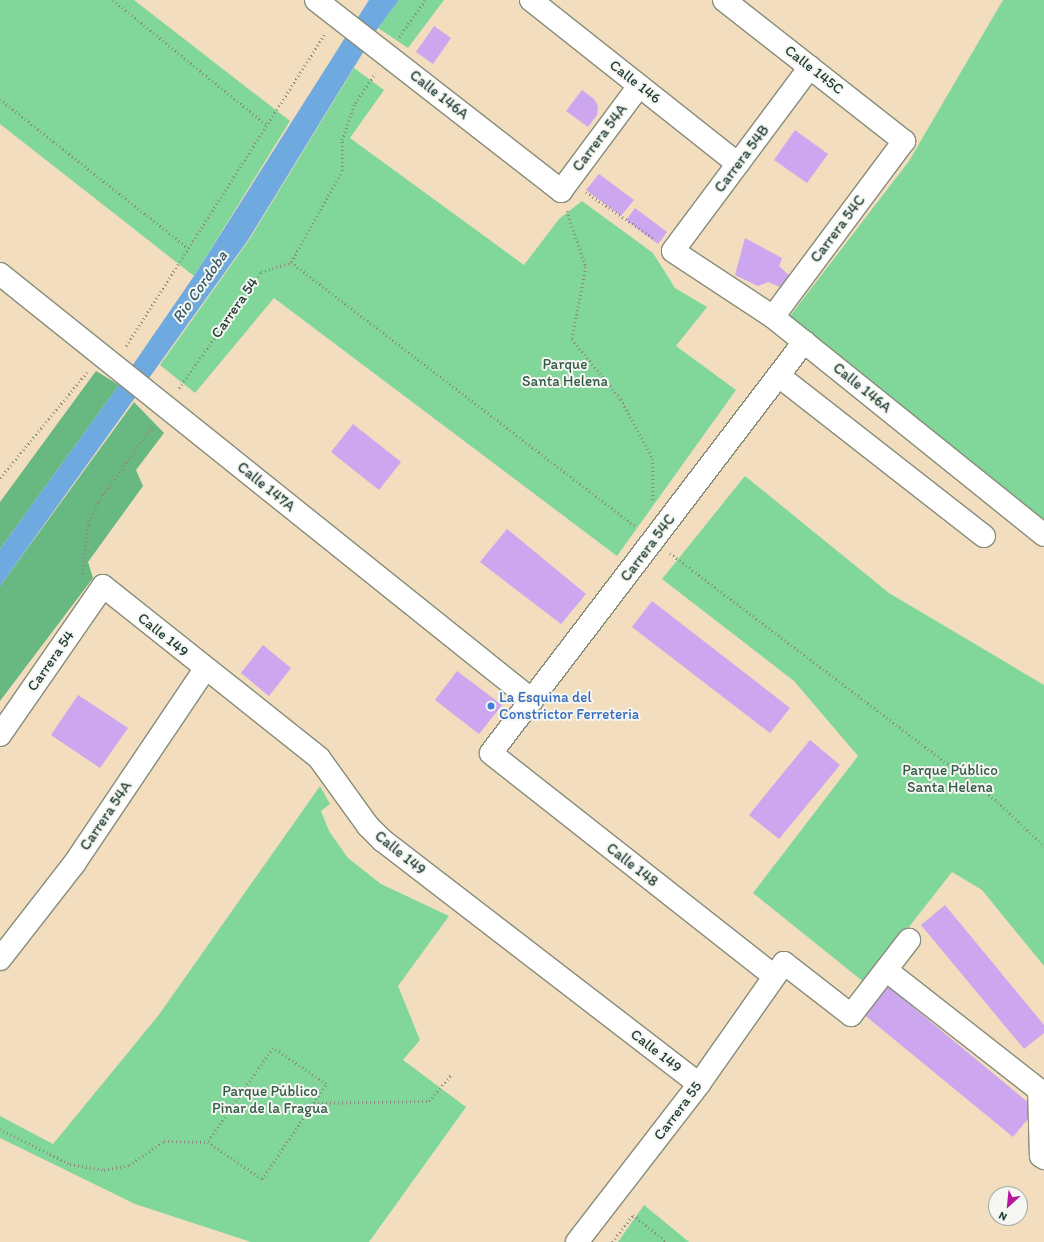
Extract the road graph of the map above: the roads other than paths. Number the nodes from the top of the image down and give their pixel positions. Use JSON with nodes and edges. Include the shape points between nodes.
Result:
{"nodes":[{"id":1,"x":316,"y":0,"type":"edge"},
{"id":2,"x":531,"y":0,"type":"edge"},
{"id":3,"x":724,"y":0,"type":"edge"},
{"id":4,"x":810,"y":67,"type":"junction"},
{"id":5,"x":639,"y":86,"type":"junction"},
{"id":6,"x":904,"y":141,"type":"joint"},
{"id":7,"x":738,"y":164,"type":"junction"},
{"id":8,"x":565,"y":186,"type":"joint"},
{"id":9,"x":673,"y":251,"type":"joint"},
{"id":10,"x":0,"y":274,"type":"edge"},
{"id":11,"x":773,"y":317,"type":"junction"},
{"id":12,"x":804,"y":342,"type":"junction"},
{"id":13,"x":779,"y":376,"type":"junction"},
{"id":14,"x":1044,"y":535,"type":"edge"},
{"id":15,"x":984,"y":536,"type":"dead end"},
{"id":16,"x":103,"y":586,"type":"joint"},
{"id":17,"x":205,"y":669,"type":"junction"},
{"id":18,"x":532,"y":700,"type":"junction"},
{"id":19,"x":0,"y":735,"type":"edge"},
{"id":20,"x":491,"y":753,"type":"joint"},
{"id":21,"x":909,"y":940,"type":"dead end"},
{"id":22,"x":0,"y":959,"type":"edge"},
{"id":23,"x":886,"y":970,"type":"junction"},
{"id":24,"x":774,"y":976,"type":"junction"},
{"id":25,"x":699,"y":1084,"type":"junction"},
{"id":26,"x":1044,"y":1158,"type":"edge"},
{"id":27,"x":577,"y":1242,"type":"edge"}],
"edges":[{"from":1,"to":8,"type":"street","name":"Calle 146A"},
{"from":2,"to":5,"type":"street","name":"Calle 146"},
{"from":3,"to":4,"type":"street","name":"Calle 145C"},
{"from":4,"to":6,"type":"street","name":"Calle 145C"},
{"from":4,"to":7,"type":"street","name":"Carrera 54B"},
{"from":5,"to":7,"type":"street","name":"Calle 146"},
{"from":5,"to":8,"type":"street","name":"Carrera 54A"},
{"from":6,"to":11,"type":"street","name":"Carrera 54C"},
{"from":7,"to":9,"type":"street","name":"Carrera 54B"},
{"from":9,"to":11,"type":"street","name":"Calle 146A"},
{"from":10,"to":18,"type":"street","name":"Calle 147A"},
{"from":11,"to":12,"type":"street","name":"Calle 146A"},
{"from":12,"to":13,"type":"street","name":"Carrera 54C"},
{"from":12,"to":14,"type":"street","name":"Calle 146A"},
{"from":13,"to":15,"type":"street"},
{"from":13,"to":18,"type":"street","name":"Carrera 54C"},
{"from":16,"to":17,"type":"street","name":"Calle 149"},
{"from":16,"to":19,"type":"street","name":"Carrera 54"},
{"from":17,"to":22,"type":"street","name":"Carrera 54A","via":[[74,864]]},
{"from":17,"to":25,"type":"street","name":"Calle 149","via":[[319,758],[368,826],[382,840]]},
{"from":18,"to":20,"type":"street","name":"Carrera 54C"},
{"from":20,"to":24,"type":"street","name":"Calle 148"},
{"from":21,"to":23,"type":"street"},
{"from":23,"to":24,"type":"street","name":"Carrera 55","via":[[851,1015],[784,963]]},
{"from":23,"to":26,"type":"street","via":[[1039,1090],[1041,1156]]},
{"from":24,"to":25,"type":"street","name":"Carrera 55"},
{"from":25,"to":27,"type":"street","name":"Carrera 55"}]}
